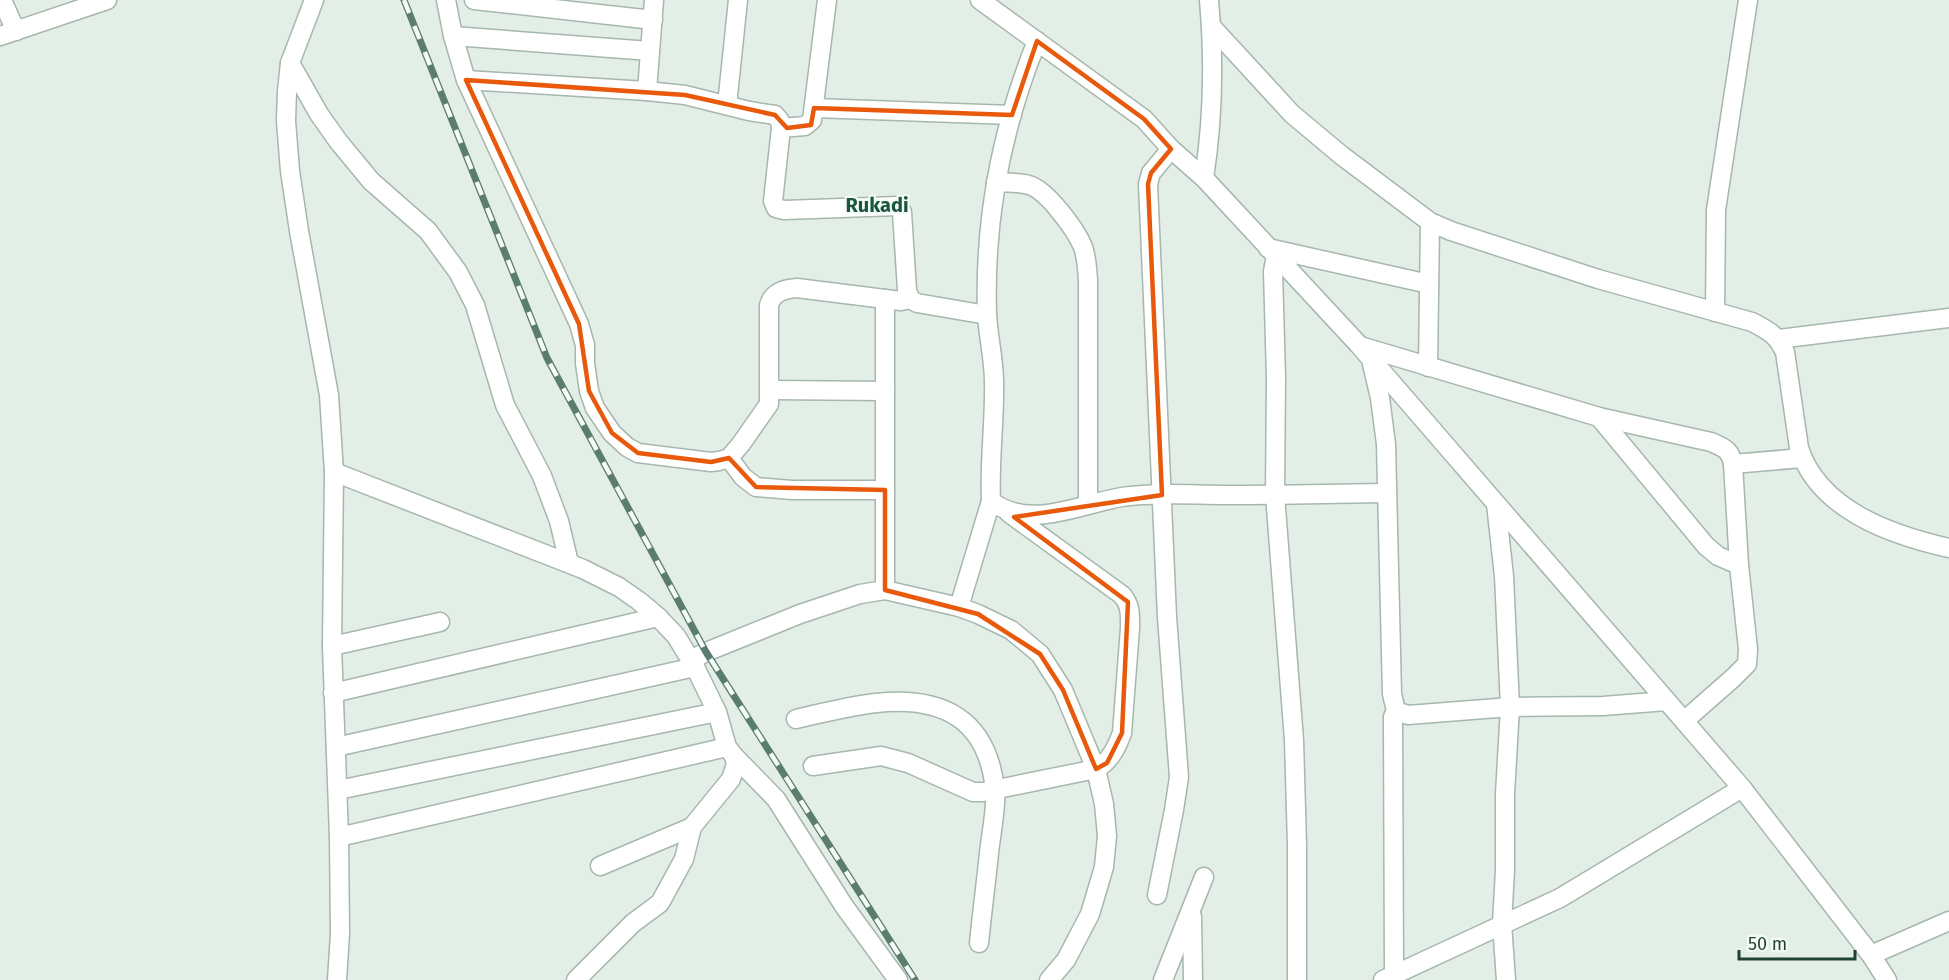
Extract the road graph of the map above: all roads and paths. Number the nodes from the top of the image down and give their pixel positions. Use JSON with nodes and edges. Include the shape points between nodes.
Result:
{"nodes":[{"id":1,"x":2,"y":0,"type":"edge"},
{"id":2,"x":107,"y":0,"type":"edge"},
{"id":3,"x":314,"y":0,"type":"edge"},
{"id":4,"x":446,"y":0,"type":"edge"},
{"id":5,"x":474,"y":0,"type":"edge"},
{"id":6,"x":654,"y":0,"type":"edge"},
{"id":7,"x":738,"y":0,"type":"edge"},
{"id":8,"x":827,"y":0,"type":"edge"},
{"id":9,"x":980,"y":0,"type":"edge"},
{"id":10,"x":1209,"y":0,"type":"edge"},
{"id":11,"x":1748,"y":0,"type":"edge"},
{"id":12,"x":653,"y":20,"type":"junction"},
{"id":13,"x":1212,"y":27,"type":"junction"},
{"id":14,"x":8,"y":34,"type":"edge"},
{"id":15,"x":453,"y":36,"type":"junction"},
{"id":16,"x":1037,"y":41,"type":"junction"},
{"id":17,"x":650,"y":51,"type":"junction"},
{"id":18,"x":290,"y":63,"type":"junction"},
{"id":19,"x":466,"y":80,"type":"junction"},
{"id":20,"x":647,"y":91,"type":"junction"},
{"id":21,"x":727,"y":105,"type":"junction"},
{"id":22,"x":814,"y":108,"type":"junction"},
{"id":23,"x":1012,"y":115,"type":"junction"},
{"id":24,"x":781,"y":128,"type":"junction"},
{"id":25,"x":1171,"y":149,"type":"junction"},
{"id":26,"x":1204,"y":178,"type":"junction"},
{"id":27,"x":996,"y":182,"type":"junction"},
{"id":28,"x":1430,"y":222,"type":"junction"},
{"id":29,"x":1272,"y":252,"type":"junction"},
{"id":30,"x":1429,"y":284,"type":"junction"},
{"id":31,"x":885,"y":299,"type":"junction"},
{"id":32,"x":910,"y":299,"type":"junction"},
{"id":33,"x":1715,"y":312,"type":"junction"},
{"id":34,"x":987,"y":315,"type":"junction"},
{"id":35,"x":1949,"y":318,"type":"edge"},
{"id":36,"x":1778,"y":339,"type":"junction"},
{"id":37,"x":1365,"y":352,"type":"junction"},
{"id":38,"x":1428,"y":367,"type":"junction"},
{"id":39,"x":770,"y":390,"type":"junction"},
{"id":40,"x":885,"y":391,"type":"junction"},
{"id":41,"x":1599,"y":417,"type":"junction"},
{"id":42,"x":729,"y":458,"type":"junction"},
{"id":43,"x":1802,"y":458,"type":"junction"},
{"id":44,"x":1733,"y":464,"type":"junction"},
{"id":45,"x":334,"y":472,"type":"junction"},
{"id":46,"x":885,"y":490,"type":"junction"},
{"id":47,"x":1387,"y":494,"type":"junction"},
{"id":48,"x":1162,"y":495,"type":"junction"},
{"id":49,"x":1275,"y":495,"type":"junction"},
{"id":50,"x":1496,"y":504,"type":"junction"},
{"id":51,"x":998,"y":506,"type":"junction"},
{"id":52,"x":1088,"y":506,"type":"junction"},
{"id":53,"x":1949,"y":548,"type":"edge"},
{"id":54,"x":569,"y":563,"type":"junction"},
{"id":55,"x":1739,"y":565,"type":"junction"},
{"id":56,"x":885,"y":590,"type":"junction"},
{"id":57,"x":959,"y":607,"type":"junction"},
{"id":58,"x":658,"y":617,"type":"junction"},
{"id":59,"x":440,"y":622,"type":"dead end"},
{"id":60,"x":332,"y":646,"type":"junction"},
{"id":61,"x":693,"y":663,"type":"junction"},
{"id":62,"x":333,"y":693,"type":"junction"},
{"id":63,"x":1667,"y":701,"type":"junction"},
{"id":64,"x":1510,"y":707,"type":"junction"},
{"id":65,"x":1396,"y":711,"type":"junction"},
{"id":66,"x":717,"y":712,"type":"junction"},
{"id":67,"x":796,"y":719,"type":"dead end"},
{"id":68,"x":1684,"y":721,"type":"junction"},
{"id":69,"x":336,"y":747,"type":"junction"},
{"id":70,"x":731,"y":752,"type":"junction"},
{"id":71,"x":813,"y":766,"type":"dead end"},
{"id":72,"x":1096,"y":769,"type":"junction"},
{"id":73,"x":1742,"y":788,"type":"junction"},
{"id":74,"x":338,"y":790,"type":"junction"},
{"id":75,"x":995,"y":791,"type":"junction"},
{"id":76,"x":692,"y":827,"type":"junction"},
{"id":77,"x":339,"y":837,"type":"junction"},
{"id":78,"x":600,"y":866,"type":"dead end"},
{"id":79,"x":1204,"y":877,"type":"dead end"},
{"id":80,"x":1157,"y":895,"type":"dead end"},
{"id":81,"x":1192,"y":909,"type":"junction"},
{"id":82,"x":1949,"y":921,"type":"edge"},
{"id":83,"x":1503,"y":924,"type":"junction"},
{"id":84,"x":979,"y":943,"type":"dead end"},
{"id":85,"x":1871,"y":955,"type":"junction"},
{"id":86,"x":1389,"y":977,"type":"edge"},
{"id":87,"x":337,"y":980,"type":"edge"},
{"id":88,"x":576,"y":980,"type":"edge"},
{"id":89,"x":898,"y":980,"type":"edge"},
{"id":90,"x":1049,"y":980,"type":"edge"},
{"id":91,"x":1163,"y":980,"type":"edge"},
{"id":92,"x":1193,"y":980,"type":"edge"},
{"id":93,"x":1297,"y":980,"type":"edge"},
{"id":94,"x":1506,"y":980,"type":"edge"},
{"id":95,"x":1887,"y":980,"type":"edge"}],
"edges":[{"from":1,"to":14,"type":"street"},
{"from":2,"to":14,"type":"street"},
{"from":3,"to":18,"type":"street"},
{"from":4,"to":15,"type":"street"},
{"from":5,"to":12,"type":"street"},
{"from":6,"to":12,"type":"street"},
{"from":7,"to":21,"type":"street"},
{"from":8,"to":22,"type":"street"},
{"from":9,"to":16,"type":"street"},
{"from":10,"to":13,"type":"street"},
{"from":11,"to":33,"type":"street","via":[[1716,210]]},
{"from":12,"to":17,"type":"street"},
{"from":13,"to":26,"type":"street","via":[[1210,140]]},
{"from":13,"to":28,"type":"street","via":[[1292,114]]},
{"from":15,"to":17,"type":"street"},
{"from":15,"to":19,"type":"street"},
{"from":16,"to":23,"type":"street"},
{"from":16,"to":25,"type":"street","via":[[1144,119]]},
{"from":17,"to":20,"type":"street"},
{"from":18,"to":45,"type":"street","via":[[286,121],[290,171],[329,395]]},
{"from":18,"to":54,"type":"street","via":[[338,141],[371,181],[428,231],[458,272],[475,305],[505,405],[542,476]]},
{"from":19,"to":20,"type":"street"},
{"from":19,"to":42,"type":"street","via":[[579,324],[589,391],[604,422],[638,453],[711,462]]},
{"from":20,"to":21,"type":"street"},
{"from":21,"to":24,"type":"street","via":[[775,115]]},
{"from":22,"to":23,"type":"street"},
{"from":22,"to":24,"type":"street","via":[[809,124]]},
{"from":23,"to":27,"type":"street"},
{"from":24,"to":32,"type":"street","via":[[773,201],[776,208],[898,206],[902,212]]},
{"from":25,"to":26,"type":"street"},
{"from":25,"to":48,"type":"street","via":[[1151,173],[1148,184]]},
{"from":26,"to":29,"type":"street"},
{"from":27,"to":34,"type":"street","via":[[988,238]]},
{"from":27,"to":52,"type":"street","via":[[1038,189],[1083,247],[1088,280]]},
{"from":28,"to":30,"type":"street"},
{"from":28,"to":33,"type":"street","via":[[1586,276]]},
{"from":29,"to":30,"type":"street"},
{"from":29,"to":37,"type":"street"},
{"from":29,"to":49,"type":"street"},
{"from":30,"to":38,"type":"street"},
{"from":31,"to":32,"type":"street"},
{"from":31,"to":39,"type":"street","via":[[797,288],[776,294],[769,305]]},
{"from":31,"to":40,"type":"street"},
{"from":32,"to":34,"type":"street"},
{"from":33,"to":36,"type":"street","via":[[1752,322]]},
{"from":34,"to":51,"type":"street","via":[[994,381]]},
{"from":35,"to":36,"type":"street"},
{"from":36,"to":43,"type":"street","via":[[1785,352]]},
{"from":37,"to":38,"type":"street"},
{"from":37,"to":47,"type":"street","via":[[1380,398]]},
{"from":37,"to":50,"type":"street"},
{"from":38,"to":41,"type":"street"},
{"from":39,"to":40,"type":"street"},
{"from":39,"to":42,"type":"street","via":[[766,410]]},
{"from":40,"to":46,"type":"street"},
{"from":41,"to":44,"type":"street","via":[[1711,442],[1731,454]]},
{"from":41,"to":55,"type":"street","via":[[1706,546]]},
{"from":42,"to":46,"type":"street","via":[[742,477],[756,487]]},
{"from":43,"to":44,"type":"street"},
{"from":43,"to":53,"type":"street","via":[[1820,486],[1847,510],[1922,542]]},
{"from":44,"to":55,"type":"street"},
{"from":45,"to":54,"type":"street"},
{"from":45,"to":60,"type":"street"},
{"from":46,"to":56,"type":"street"},
{"from":47,"to":49,"type":"street"},
{"from":47,"to":65,"type":"street","via":[[1392,694]]},
{"from":48,"to":49,"type":"street"},
{"from":48,"to":52,"type":"street","via":[[1123,497]]},
{"from":48,"to":80,"type":"street","via":[[1179,777]]},
{"from":49,"to":93,"type":"street","via":[[1294,740]]},
{"from":50,"to":63,"type":"street"},
{"from":50,"to":64,"type":"street","via":[[1504,576]]},
{"from":51,"to":52,"type":"street","via":[[1033,515]]},
{"from":51,"to":57,"type":"street"},
{"from":51,"to":72,"type":"street","via":[[1128,602],[1130,628],[1122,733],[1107,763]]},
{"from":54,"to":58,"type":"street","via":[[619,587]]},
{"from":55,"to":68,"type":"street","via":[[1747,664]]},
{"from":56,"to":57,"type":"street"},
{"from":56,"to":61,"type":"street","via":[[800,614],[706,652]]},
{"from":57,"to":72,"type":"street","via":[[1011,630],[1040,654],[1063,690]]},
{"from":58,"to":61,"type":"street"},
{"from":58,"to":62,"type":"street"},
{"from":59,"to":60,"type":"street"},
{"from":60,"to":62,"type":"street"},
{"from":61,"to":66,"type":"street"},
{"from":61,"to":69,"type":"street"},
{"from":62,"to":69,"type":"street"},
{"from":63,"to":64,"type":"street"},
{"from":63,"to":68,"type":"street"},
{"from":64,"to":65,"type":"street","via":[[1408,716]]},
{"from":64,"to":83,"type":"street"},
{"from":65,"to":86,"type":"street"},
{"from":66,"to":70,"type":"street"},
{"from":66,"to":74,"type":"street"},
{"from":67,"to":75,"type":"street","via":[[877,703],[933,705],[973,728],[985,747]]},
{"from":68,"to":73,"type":"street"},
{"from":69,"to":74,"type":"street"},
{"from":70,"to":76,"type":"street","via":[[736,764],[731,779]]},
{"from":70,"to":77,"type":"street"},
{"from":70,"to":89,"type":"street","via":[[776,799],[844,906]]},
{"from":71,"to":75,"type":"street","via":[[881,756],[908,763],[973,792]]},
{"from":72,"to":75,"type":"street"},
{"from":72,"to":90,"type":"street","via":[[1107,836],[1104,867],[1090,914],[1066,960]]},
{"from":73,"to":83,"type":"street","via":[[1560,898]]},
{"from":73,"to":85,"type":"street"},
{"from":74,"to":77,"type":"street"},
{"from":75,"to":84,"type":"street"},
{"from":76,"to":78,"type":"street"},
{"from":76,"to":88,"type":"street","via":[[684,859],[660,903],[633,923]]},
{"from":77,"to":87,"type":"street"},
{"from":79,"to":81,"type":"street"},
{"from":81,"to":91,"type":"street"},
{"from":81,"to":92,"type":"street"},
{"from":82,"to":85,"type":"street"},
{"from":83,"to":86,"type":"street"},
{"from":83,"to":94,"type":"street"},
{"from":85,"to":95,"type":"street"}]}
